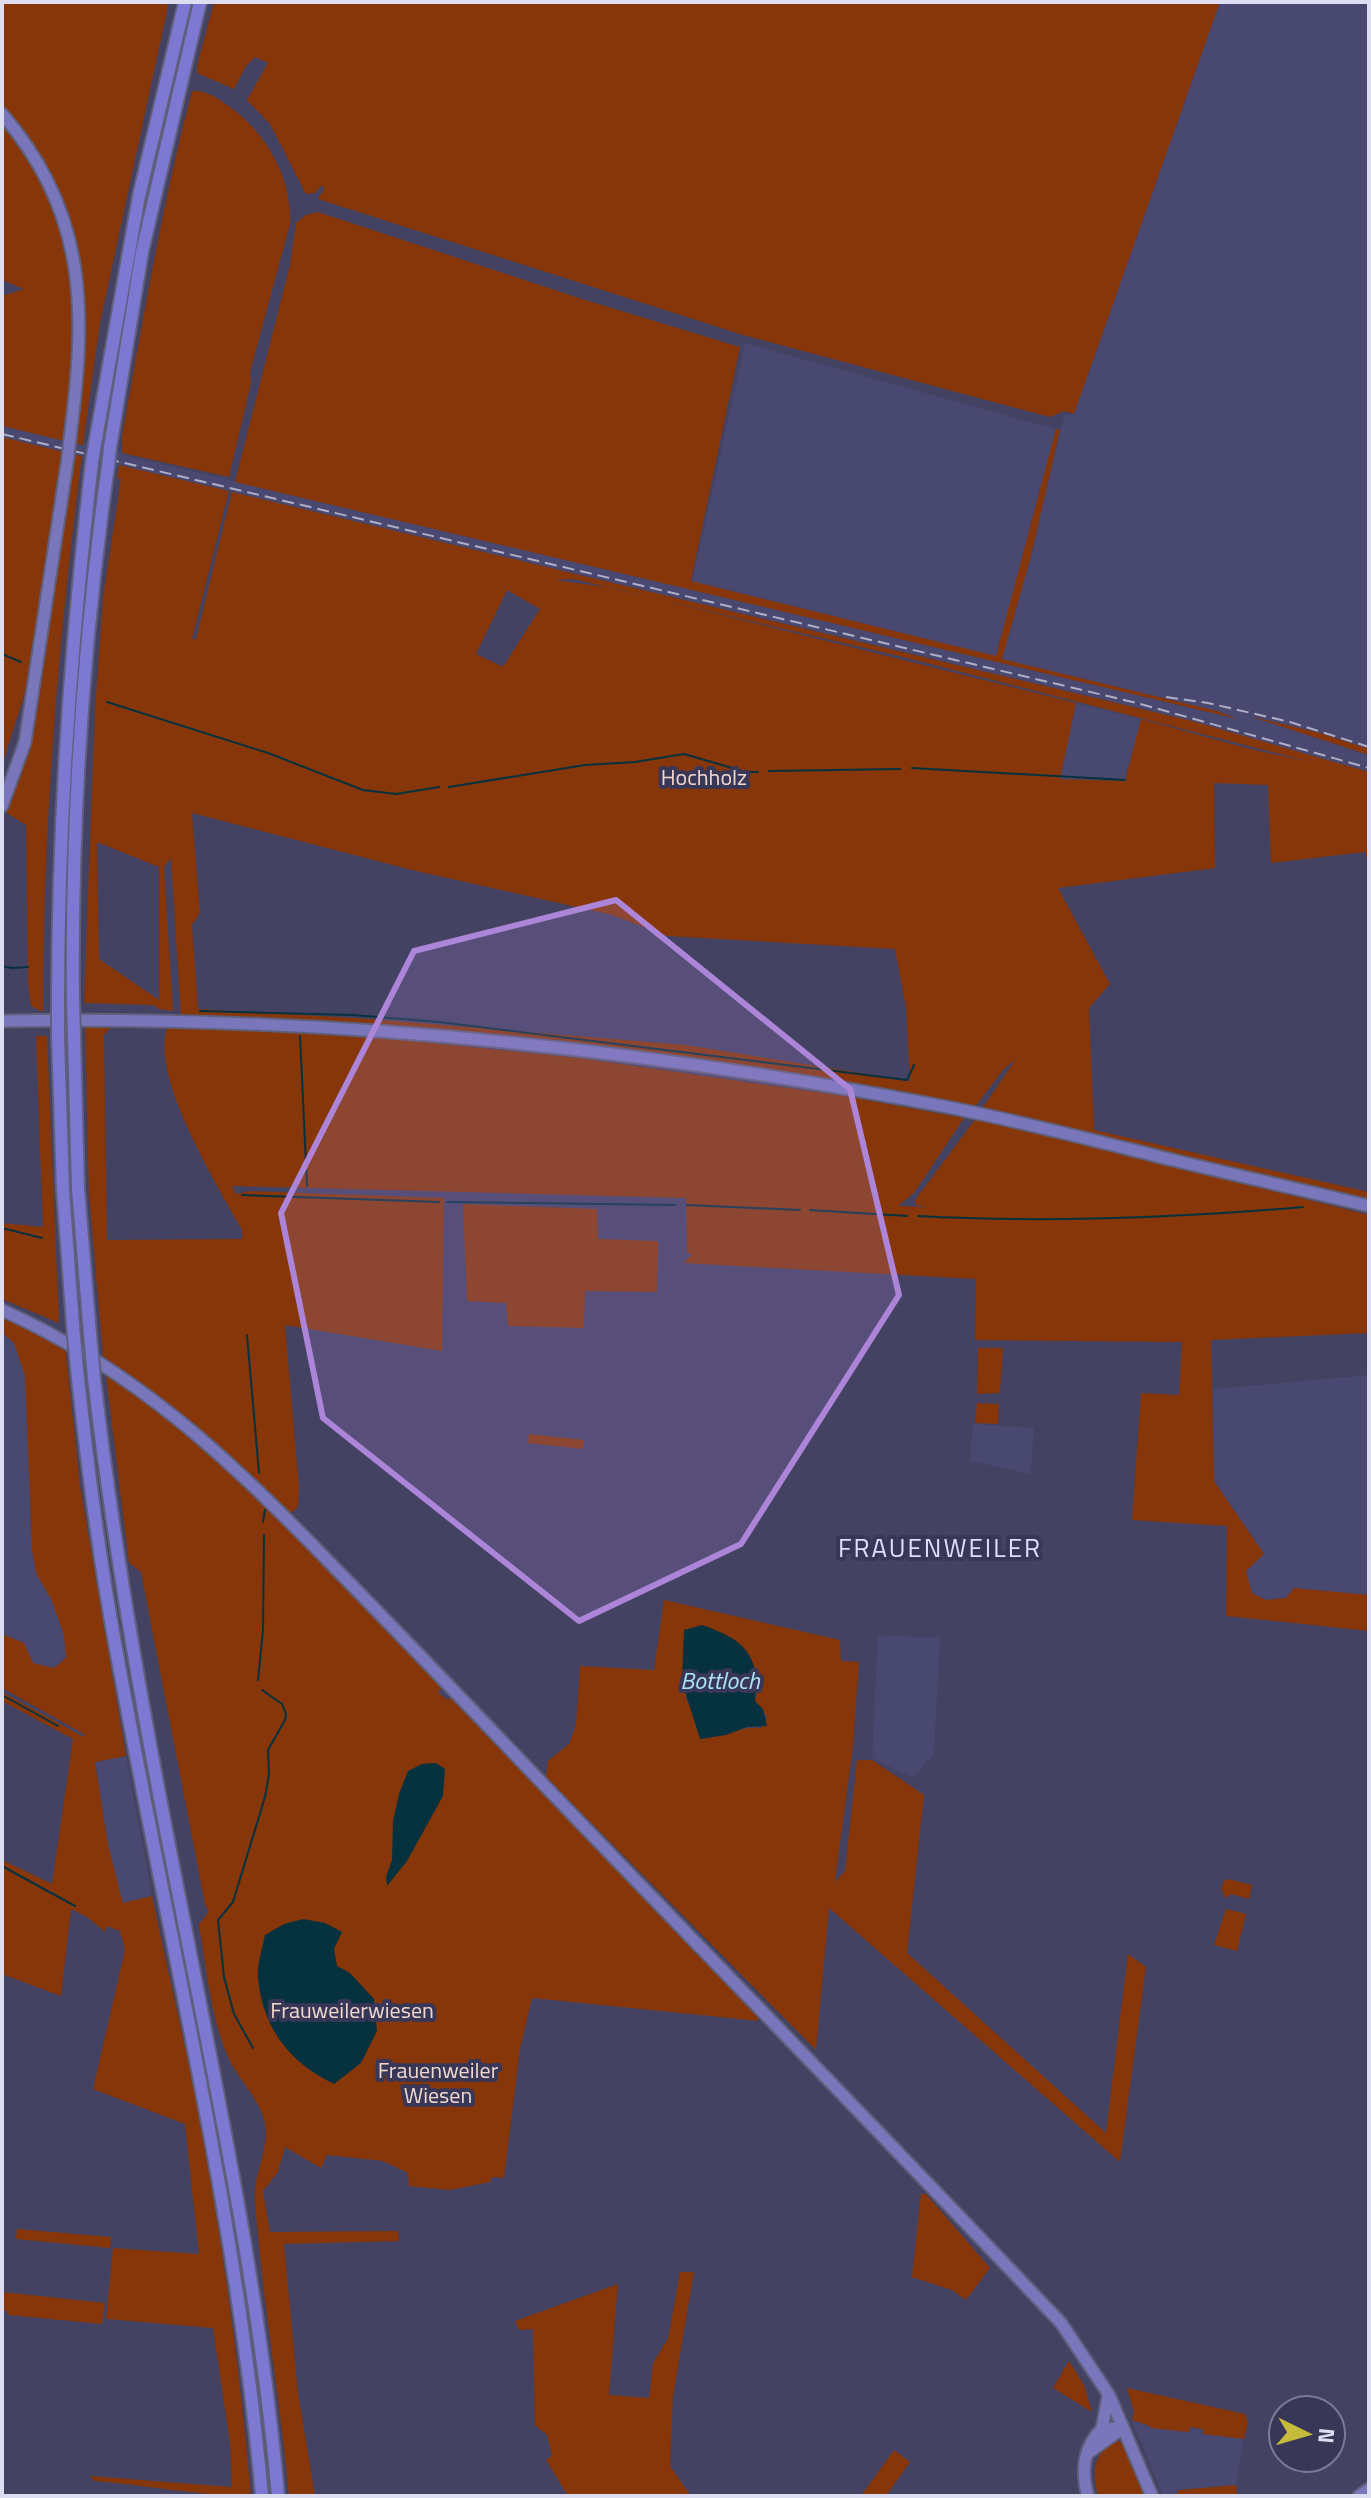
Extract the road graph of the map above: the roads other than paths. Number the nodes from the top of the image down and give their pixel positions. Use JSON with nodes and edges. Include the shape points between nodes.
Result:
{"nodes":[{"id":1,"x":185,"y":2,"type":"edge"},
{"id":2,"x":200,"y":2,"type":"edge"},
{"id":3,"x":2,"y":114,"type":"edge"},
{"id":4,"x":2,"y":806,"type":"edge"},
{"id":5,"x":2,"y":1021,"type":"edge"},
{"id":6,"x":1369,"y":1209,"type":"edge"},
{"id":7,"x":2,"y":1310,"type":"edge"},
{"id":8,"x":1109,"y":2395,"type":"junction"},
{"id":9,"x":1123,"y":2428,"type":"junction"},
{"id":10,"x":1102,"y":2429,"type":"junction"},
{"id":11,"x":1087,"y":2454,"type":"junction"},
{"id":12,"x":1369,"y":2489,"type":"edge"},
{"id":13,"x":262,"y":2496,"type":"edge"},
{"id":14,"x":278,"y":2496,"type":"edge"},
{"id":15,"x":1088,"y":2496,"type":"edge"},
{"id":16,"x":1152,"y":2496,"type":"edge"},
{"id":17,"x":1359,"y":2496,"type":"edge"}],
"edges":[{"from":1,"to":13,"type":"highway","bridge":true,"via":[[128,250],[92,462],[65,761],[58,1038],[73,1325],[96,1525],[222,2198],[250,2376]]},
{"from":2,"to":14,"type":"highway","bridge":true,"via":[[142,252],[95,564],[79,746],[73,1001],[78,1189],[116,1552],[243,2234]]},
{"from":3,"to":4,"type":"main road","bridge":true,"via":[[50,188],[75,265],[81,319],[68,457],[25,742]]},
{"from":5,"to":6,"type":"main road","via":[[212,1022],[554,1046],[946,1107]]},
{"from":7,"to":8,"type":"main road","via":[[152,1396],[253,1485],[1061,2323]]},
{"from":8,"to":9,"type":"main road"},
{"from":8,"to":10,"type":"main road"},
{"from":9,"to":10,"type":"main road"},
{"from":9,"to":11,"type":"main road"},
{"from":9,"to":16,"type":"main road"},
{"from":10,"to":11,"type":"main road"},
{"from":11,"to":15,"type":"main road"},
{"from":12,"to":17,"type":"main road"}]}
